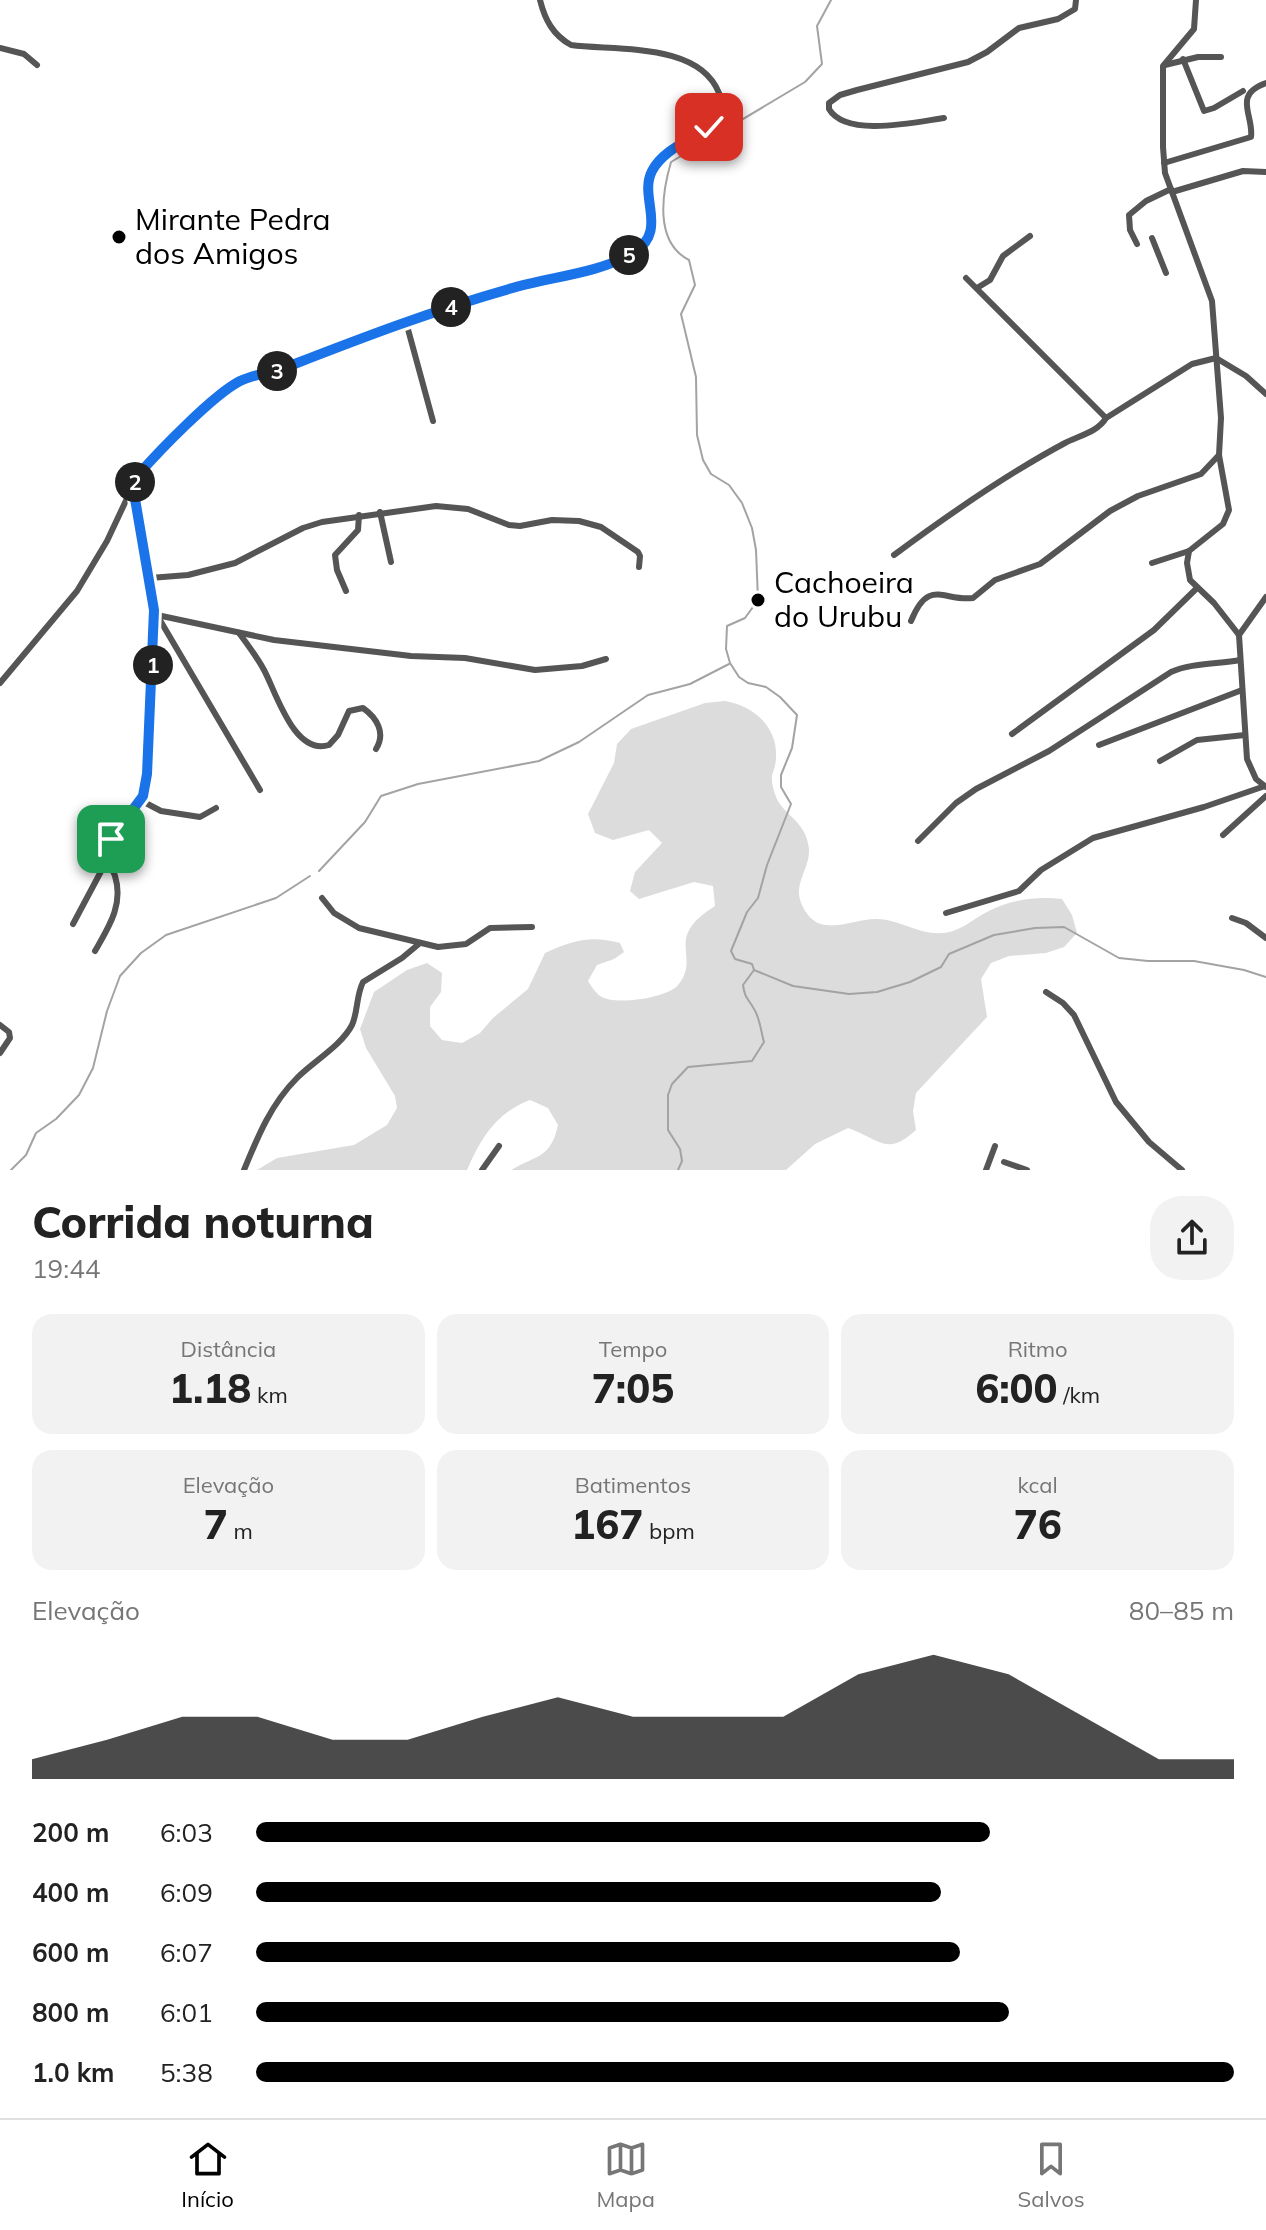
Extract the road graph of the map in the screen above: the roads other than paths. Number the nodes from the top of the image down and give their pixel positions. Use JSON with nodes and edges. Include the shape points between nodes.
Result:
{"nodes":[{"id":1,"x":540,"y":0,"type":"edge"},
{"id":2,"x":1076,"y":0,"type":"edge"},
{"id":3,"x":1196,"y":0,"type":"edge"},
{"id":4,"x":0,"y":48,"type":"edge"},
{"id":5,"x":1221,"y":57,"type":"dead end"},
{"id":6,"x":1183,"y":59,"type":"junction"},
{"id":7,"x":37,"y":65,"type":"dead end"},
{"id":8,"x":1163,"y":66,"type":"junction"},
{"id":9,"x":1266,"y":83,"type":"edge"},
{"id":10,"x":1243,"y":91,"type":"dead end"},
{"id":11,"x":944,"y":118,"type":"dead end"},
{"id":12,"x":1164,"y":163,"type":"junction"},
{"id":13,"x":1266,"y":172,"type":"edge"},
{"id":14,"x":1172,"y":190,"type":"junction"},
{"id":15,"x":1030,"y":236,"type":"dead end"},
{"id":16,"x":1152,"y":238,"type":"dead end"},
{"id":17,"x":1137,"y":244,"type":"dead end"},
{"id":18,"x":1166,"y":273,"type":"dead end"},
{"id":19,"x":966,"y":278,"type":"dead end"},
{"id":20,"x":977,"y":288,"type":"junction"},
{"id":21,"x":406,"y":322,"type":"junction"},
{"id":22,"x":1216,"y":358,"type":"junction"},
{"id":23,"x":1263,"y":385,"type":"edge"},
{"id":24,"x":1266,"y":394,"type":"edge"},
{"id":25,"x":1106,"y":418,"type":"junction"},
{"id":26,"x":433,"y":421,"type":"dead end"},
{"id":27,"x":1219,"y":455,"type":"junction"},
{"id":28,"x":134,"y":485,"type":"junction"},
{"id":29,"x":380,"y":512,"type":"junction"},
{"id":30,"x":359,"y":515,"type":"junction"},
{"id":31,"x":1189,"y":551,"type":"junction"},
{"id":32,"x":894,"y":555,"type":"dead end"},
{"id":33,"x":391,"y":562,"type":"dead end"},
{"id":34,"x":1152,"y":563,"type":"dead end"},
{"id":35,"x":639,"y":567,"type":"dead end"},
{"id":36,"x":150,"y":578,"type":"junction"},
{"id":37,"x":1197,"y":588,"type":"junction"},
{"id":38,"x":346,"y":591,"type":"dead end"},
{"id":39,"x":1266,"y":597,"type":"edge"},
{"id":40,"x":156,"y":613,"type":"junction"},
{"id":41,"x":911,"y":621,"type":"dead end"},
{"id":42,"x":239,"y":633,"type":"junction"},
{"id":43,"x":1239,"y":635,"type":"junction"},
{"id":44,"x":606,"y":659,"type":"dead end"},
{"id":45,"x":1240,"y":660,"type":"junction"},
{"id":46,"x":0,"y":683,"type":"edge"},
{"id":47,"x":1242,"y":690,"type":"junction"},
{"id":48,"x":1012,"y":734,"type":"dead end"},
{"id":49,"x":1245,"y":735,"type":"junction"},
{"id":50,"x":1099,"y":745,"type":"dead end"},
{"id":51,"x":376,"y":749,"type":"dead end"},
{"id":52,"x":1160,"y":761,"type":"dead end"},
{"id":53,"x":1265,"y":786,"type":"edge"},
{"id":54,"x":260,"y":790,"type":"dead end"},
{"id":55,"x":1266,"y":796,"type":"edge"},
{"id":56,"x":140,"y":800,"type":"junction"},
{"id":57,"x":216,"y":808,"type":"dead end"},
{"id":58,"x":1223,"y":835,"type":"dead end"},
{"id":59,"x":918,"y":841,"type":"dead end"},
{"id":60,"x":106,"y":862,"type":"junction"},
{"id":61,"x":322,"y":898,"type":"dead end"},
{"id":62,"x":946,"y":913,"type":"dead end"},
{"id":63,"x":1232,"y":918,"type":"dead end"},
{"id":64,"x":73,"y":924,"type":"dead end"},
{"id":65,"x":532,"y":927,"type":"dead end"},
{"id":66,"x":1266,"y":938,"type":"edge"},
{"id":67,"x":420,"y":943,"type":"junction"},
{"id":68,"x":95,"y":951,"type":"dead end"},
{"id":69,"x":1046,"y":992,"type":"dead end"},
{"id":70,"x":0,"y":1025,"type":"edge"},
{"id":71,"x":0,"y":1053,"type":"edge"},
{"id":72,"x":499,"y":1146,"type":"dead end"},
{"id":73,"x":995,"y":1146,"type":"dead end"},
{"id":74,"x":1004,"y":1162,"type":"dead end"},
{"id":75,"x":244,"y":1170,"type":"edge"},
{"id":76,"x":482,"y":1170,"type":"edge"},
{"id":77,"x":986,"y":1170,"type":"edge"},
{"id":78,"x":1027,"y":1170,"type":"edge"},
{"id":79,"x":1182,"y":1170,"type":"edge"}],
"edges":[{"from":1,"to":21,"type":"street","via":[[553,31],[571,45],[653,53],[692,63],[712,80],[722,109],[709,127],[653,169],[651,225],[640,249]]},
{"from":2,"to":11,"type":"street","via":[[1071,12],[1019,28],[968,62],[840,95],[829,103],[835,117],[865,126]]},
{"from":3,"to":8,"type":"street","via":[[1194,29]]},
{"from":4,"to":7,"type":"street","via":[[24,54]]},
{"from":5,"to":6,"type":"street"},
{"from":6,"to":8,"type":"street"},
{"from":6,"to":10,"type":"street","via":[[1204,111]]},
{"from":8,"to":12,"type":"street"},
{"from":9,"to":12,"type":"street","via":[[1257,86],[1246,103],[1251,137]]},
{"from":12,"to":14,"type":"street"},
{"from":13,"to":14,"type":"street","via":[[1243,171]]},
{"from":14,"to":17,"type":"street","via":[[1129,215]]},
{"from":14,"to":22,"type":"street","via":[[1210,290]]},
{"from":15,"to":20,"type":"street","via":[[1003,256],[990,280]]},
{"from":16,"to":18,"type":"street"},
{"from":19,"to":20,"type":"street"},
{"from":20,"to":25,"type":"street"},
{"from":21,"to":26,"type":"street"},
{"from":21,"to":28,"type":"street","via":[[240,382],[160,452]]},
{"from":22,"to":23,"type":"street"},
{"from":22,"to":25,"type":"street","via":[[1192,364]]},
{"from":22,"to":27,"type":"street"},
{"from":23,"to":24,"type":"street"},
{"from":25,"to":32,"type":"street","via":[[980,494]]},
{"from":27,"to":31,"type":"street","via":[[1228,516]]},
{"from":27,"to":41,"type":"street","via":[[1201,474],[1110,511],[1040,564],[995,580],[973,598],[930,596]]},
{"from":28,"to":36,"type":"street"},
{"from":28,"to":46,"type":"street","via":[[77,591]]},
{"from":29,"to":30,"type":"street"},
{"from":29,"to":33,"type":"street"},
{"from":29,"to":35,"type":"street","via":[[449,506],[520,526],[579,521],[601,527],[638,552]]},
{"from":30,"to":36,"type":"street","via":[[303,528],[223,566]]},
{"from":30,"to":38,"type":"street","via":[[358,530],[335,555]]},
{"from":31,"to":34,"type":"street"},
{"from":31,"to":37,"type":"street","via":[[1187,570]]},
{"from":36,"to":40,"type":"street"},
{"from":37,"to":43,"type":"street"},
{"from":37,"to":48,"type":"street","via":[[1154,630]]},
{"from":39,"to":43,"type":"street"},
{"from":40,"to":42,"type":"street"},
{"from":40,"to":54,"type":"street"},
{"from":40,"to":56,"type":"street","via":[[147,774]]},
{"from":42,"to":44,"type":"street","via":[[535,670]]},
{"from":42,"to":51,"type":"street","via":[[285,717],[307,741],[329,745],[349,711],[363,708],[379,725]]},
{"from":43,"to":45,"type":"street"},
{"from":45,"to":47,"type":"street"},
{"from":45,"to":59,"type":"street","via":[[1171,672],[1049,751],[976,789]]},
{"from":47,"to":49,"type":"street"},
{"from":47,"to":50,"type":"street"},
{"from":49,"to":52,"type":"street","via":[[1197,740]]},
{"from":49,"to":53,"type":"street","via":[[1249,767]]},
{"from":53,"to":62,"type":"street","via":[[1093,838],[1041,870],[1019,891]]},
{"from":55,"to":58,"type":"street"},
{"from":56,"to":57,"type":"street","via":[[161,811],[200,817]]},
{"from":56,"to":60,"type":"street","via":[[106,848]]},
{"from":60,"to":64,"type":"street"},
{"from":60,"to":68,"type":"street","via":[[114,872],[117,905]]},
{"from":61,"to":67,"type":"street","via":[[334,913],[359,928]]},
{"from":63,"to":66,"type":"street"},
{"from":65,"to":67,"type":"street","via":[[490,928],[460,946]]},
{"from":67,"to":75,"type":"street","via":[[363,982],[352,1025],[279,1099]]},
{"from":69,"to":79,"type":"street","via":[[1074,1015],[1116,1102],[1149,1142]]},
{"from":70,"to":71,"type":"street","via":[[10,1038]]},
{"from":72,"to":76,"type":"street"},
{"from":73,"to":77,"type":"street"},
{"from":74,"to":78,"type":"street"}]}
